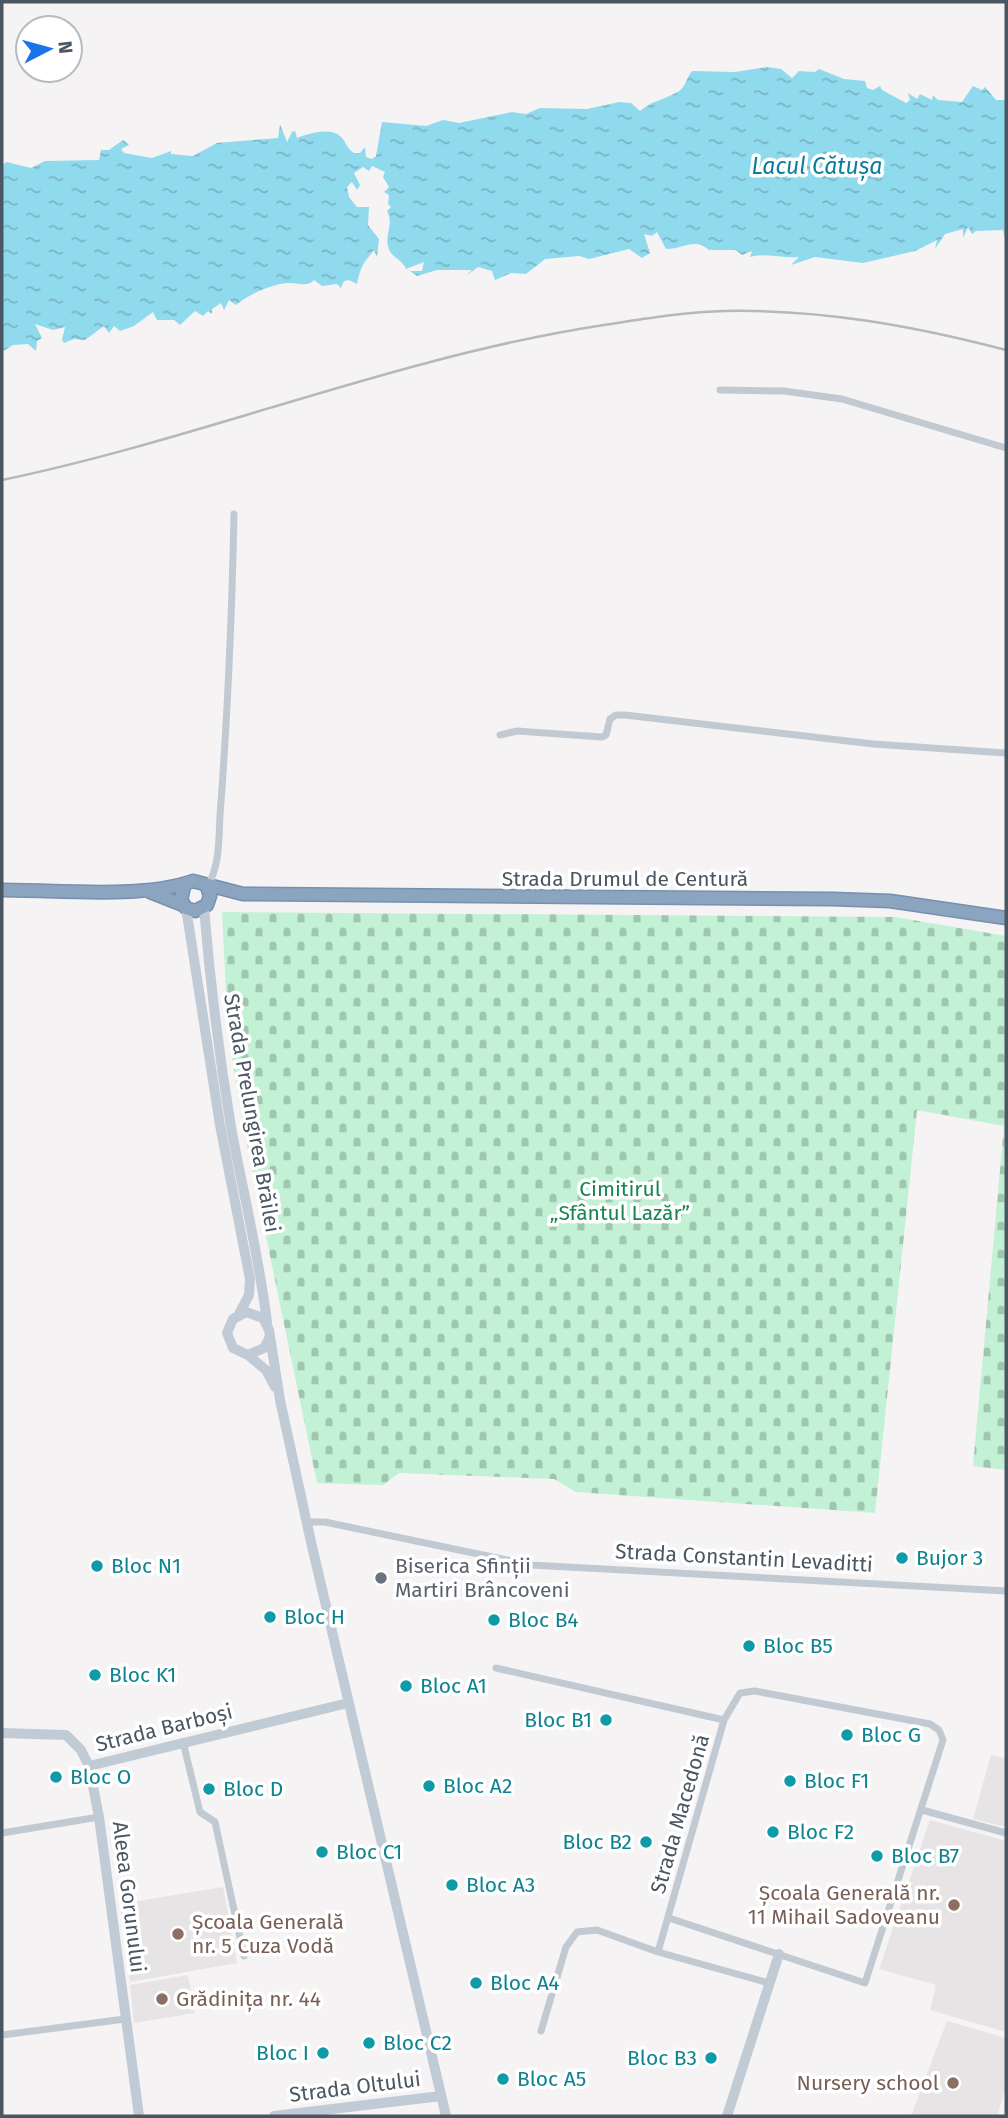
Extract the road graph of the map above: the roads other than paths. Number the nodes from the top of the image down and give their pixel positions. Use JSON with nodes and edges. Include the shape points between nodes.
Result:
{"nodes":[{"id":1,"x":720,"y":390,"type":"dead end"},
{"id":2,"x":1006,"y":448,"type":"edge"},
{"id":3,"x":234,"y":514,"type":"dead end"},
{"id":4,"x":500,"y":735,"type":"dead end"},
{"id":5,"x":1006,"y":753,"type":"edge"},
{"id":6,"x":184,"y":886,"type":"junction"},
{"id":7,"x":207,"y":887,"type":"junction"},
{"id":8,"x":2,"y":890,"type":"edge"},
{"id":9,"x":146,"y":891,"type":"junction"},
{"id":10,"x":243,"y":894,"type":"junction"},
{"id":11,"x":185,"y":906,"type":"junction"},
{"id":12,"x":206,"y":907,"type":"junction"},
{"id":13,"x":1006,"y":918,"type":"edge"},
{"id":14,"x":240,"y":1314,"type":"junction"},
{"id":15,"x":267,"y":1323,"type":"junction"},
{"id":16,"x":270,"y":1337,"type":"junction"},
{"id":17,"x":248,"y":1355,"type":"junction"},
{"id":18,"x":280,"y":1400,"type":"junction"},
{"id":19,"x":306,"y":1522,"type":"junction"},
{"id":20,"x":1006,"y":1591,"type":"edge"},
{"id":21,"x":496,"y":1668,"type":"dead end"},
{"id":22,"x":348,"y":1703,"type":"junction"},
{"id":23,"x":724,"y":1720,"type":"junction"},
{"id":24,"x":2,"y":1733,"type":"edge"},
{"id":25,"x":183,"y":1742,"type":"junction"},
{"id":26,"x":89,"y":1766,"type":"junction"},
{"id":27,"x":922,"y":1811,"type":"junction"},
{"id":28,"x":99,"y":1817,"type":"junction"},
{"id":29,"x":2,"y":1833,"type":"edge"},
{"id":30,"x":1006,"y":1833,"type":"edge"},
{"id":31,"x":669,"y":1918,"type":"junction"},
{"id":32,"x":658,"y":1952,"type":"junction"},
{"id":33,"x":779,"y":1954,"type":"junction"},
{"id":34,"x":244,"y":1956,"type":"dead end"},
{"id":35,"x":769,"y":1983,"type":"junction"},
{"id":36,"x":125,"y":2019,"type":"junction"},
{"id":37,"x":541,"y":2031,"type":"dead end"},
{"id":38,"x":2,"y":2035,"type":"edge"},
{"id":39,"x":441,"y":2096,"type":"junction"},
{"id":40,"x":139,"y":2116,"type":"edge"},
{"id":41,"x":274,"y":2116,"type":"edge"},
{"id":42,"x":446,"y":2116,"type":"edge"},
{"id":43,"x":727,"y":2116,"type":"edge"}],
"edges":[{"from":1,"to":2,"type":"street","via":[[784,391],[842,399]]},
{"from":3,"to":7,"type":"street","via":[[231,663],[217,863]]},
{"from":4,"to":5,"type":"street","via":[[517,731],[602,737],[610,719],[625,715],[873,744]]},
{"from":6,"to":7,"type":"highway","via":[[199,882]]},
{"from":6,"to":9,"type":"highway"},
{"from":6,"to":11,"type":"highway","via":[[180,895]]},
{"from":7,"to":10,"type":"highway"},
{"from":7,"to":12,"type":"highway"},
{"from":8,"to":9,"type":"highway"},
{"from":9,"to":11,"type":"highway"},
{"from":10,"to":12,"type":"highway"},
{"from":10,"to":13,"type":"highway","name":"Strada Drumul de Centură","via":[[844,899]]},
{"from":11,"to":12,"type":"highway","via":[[195,911]]},
{"from":11,"to":14,"type":"main road","name":"Strada Prelungirea Brăilei","via":[[219,1125],[250,1279]]},
{"from":12,"to":15,"type":"main road","name":"Strada Prelungirea Brăilei","via":[[214,1018]]},
{"from":14,"to":15,"type":"main road","via":[[258,1314]]},
{"from":14,"to":17,"type":"main road","via":[[229,1325],[229,1341],[237,1352]]},
{"from":15,"to":16,"type":"main road"},
{"from":16,"to":17,"type":"main road","via":[[264,1348]]},
{"from":16,"to":18,"type":"main road"},
{"from":17,"to":18,"type":"main road","via":[[266,1370]]},
{"from":18,"to":19,"type":"main road"},
{"from":19,"to":20,"type":"street","name":"Strada Constantin Levaditti","via":[[531,1565]]},
{"from":19,"to":22,"type":"main road"},
{"from":21,"to":23,"type":"street"},
{"from":22,"to":25,"type":"main road","name":"Strada Barboși"},
{"from":22,"to":39,"type":"main road"},
{"from":23,"to":27,"type":"street","name":"Strada Macedonă","via":[[740,1693],[755,1691],[930,1724],[939,1730],[943,1741]]},
{"from":23,"to":31,"type":"street","name":"Strada Macedonă"},
{"from":24,"to":26,"type":"main road","name":"Strada Barboși","via":[[66,1735]]},
{"from":25,"to":26,"type":"main road","name":"Strada Barboși"},
{"from":25,"to":34,"type":"street","via":[[200,1812],[215,1822]]},
{"from":26,"to":28,"type":"main road","name":"Aleea Gorunului"},
{"from":27,"to":30,"type":"street"},
{"from":27,"to":33,"type":"street","name":"Strada Macedonă","via":[[865,1983]]},
{"from":28,"to":29,"type":"street"},
{"from":28,"to":36,"type":"main road","name":"Aleea Gorunului"},
{"from":31,"to":32,"type":"street","name":"Strada Macedonă"},
{"from":31,"to":33,"type":"street","name":"Strada Macedonă"},
{"from":32,"to":35,"type":"street"},
{"from":32,"to":37,"type":"street","via":[[597,1930],[577,1932],[566,1947]]},
{"from":33,"to":35,"type":"main road"},
{"from":35,"to":43,"type":"main road"},
{"from":36,"to":38,"type":"street"},
{"from":36,"to":40,"type":"main road","name":"Aleea Gorunului"},
{"from":39,"to":41,"type":"main road","name":"Strada Oltului"},
{"from":39,"to":42,"type":"main road"}]}
